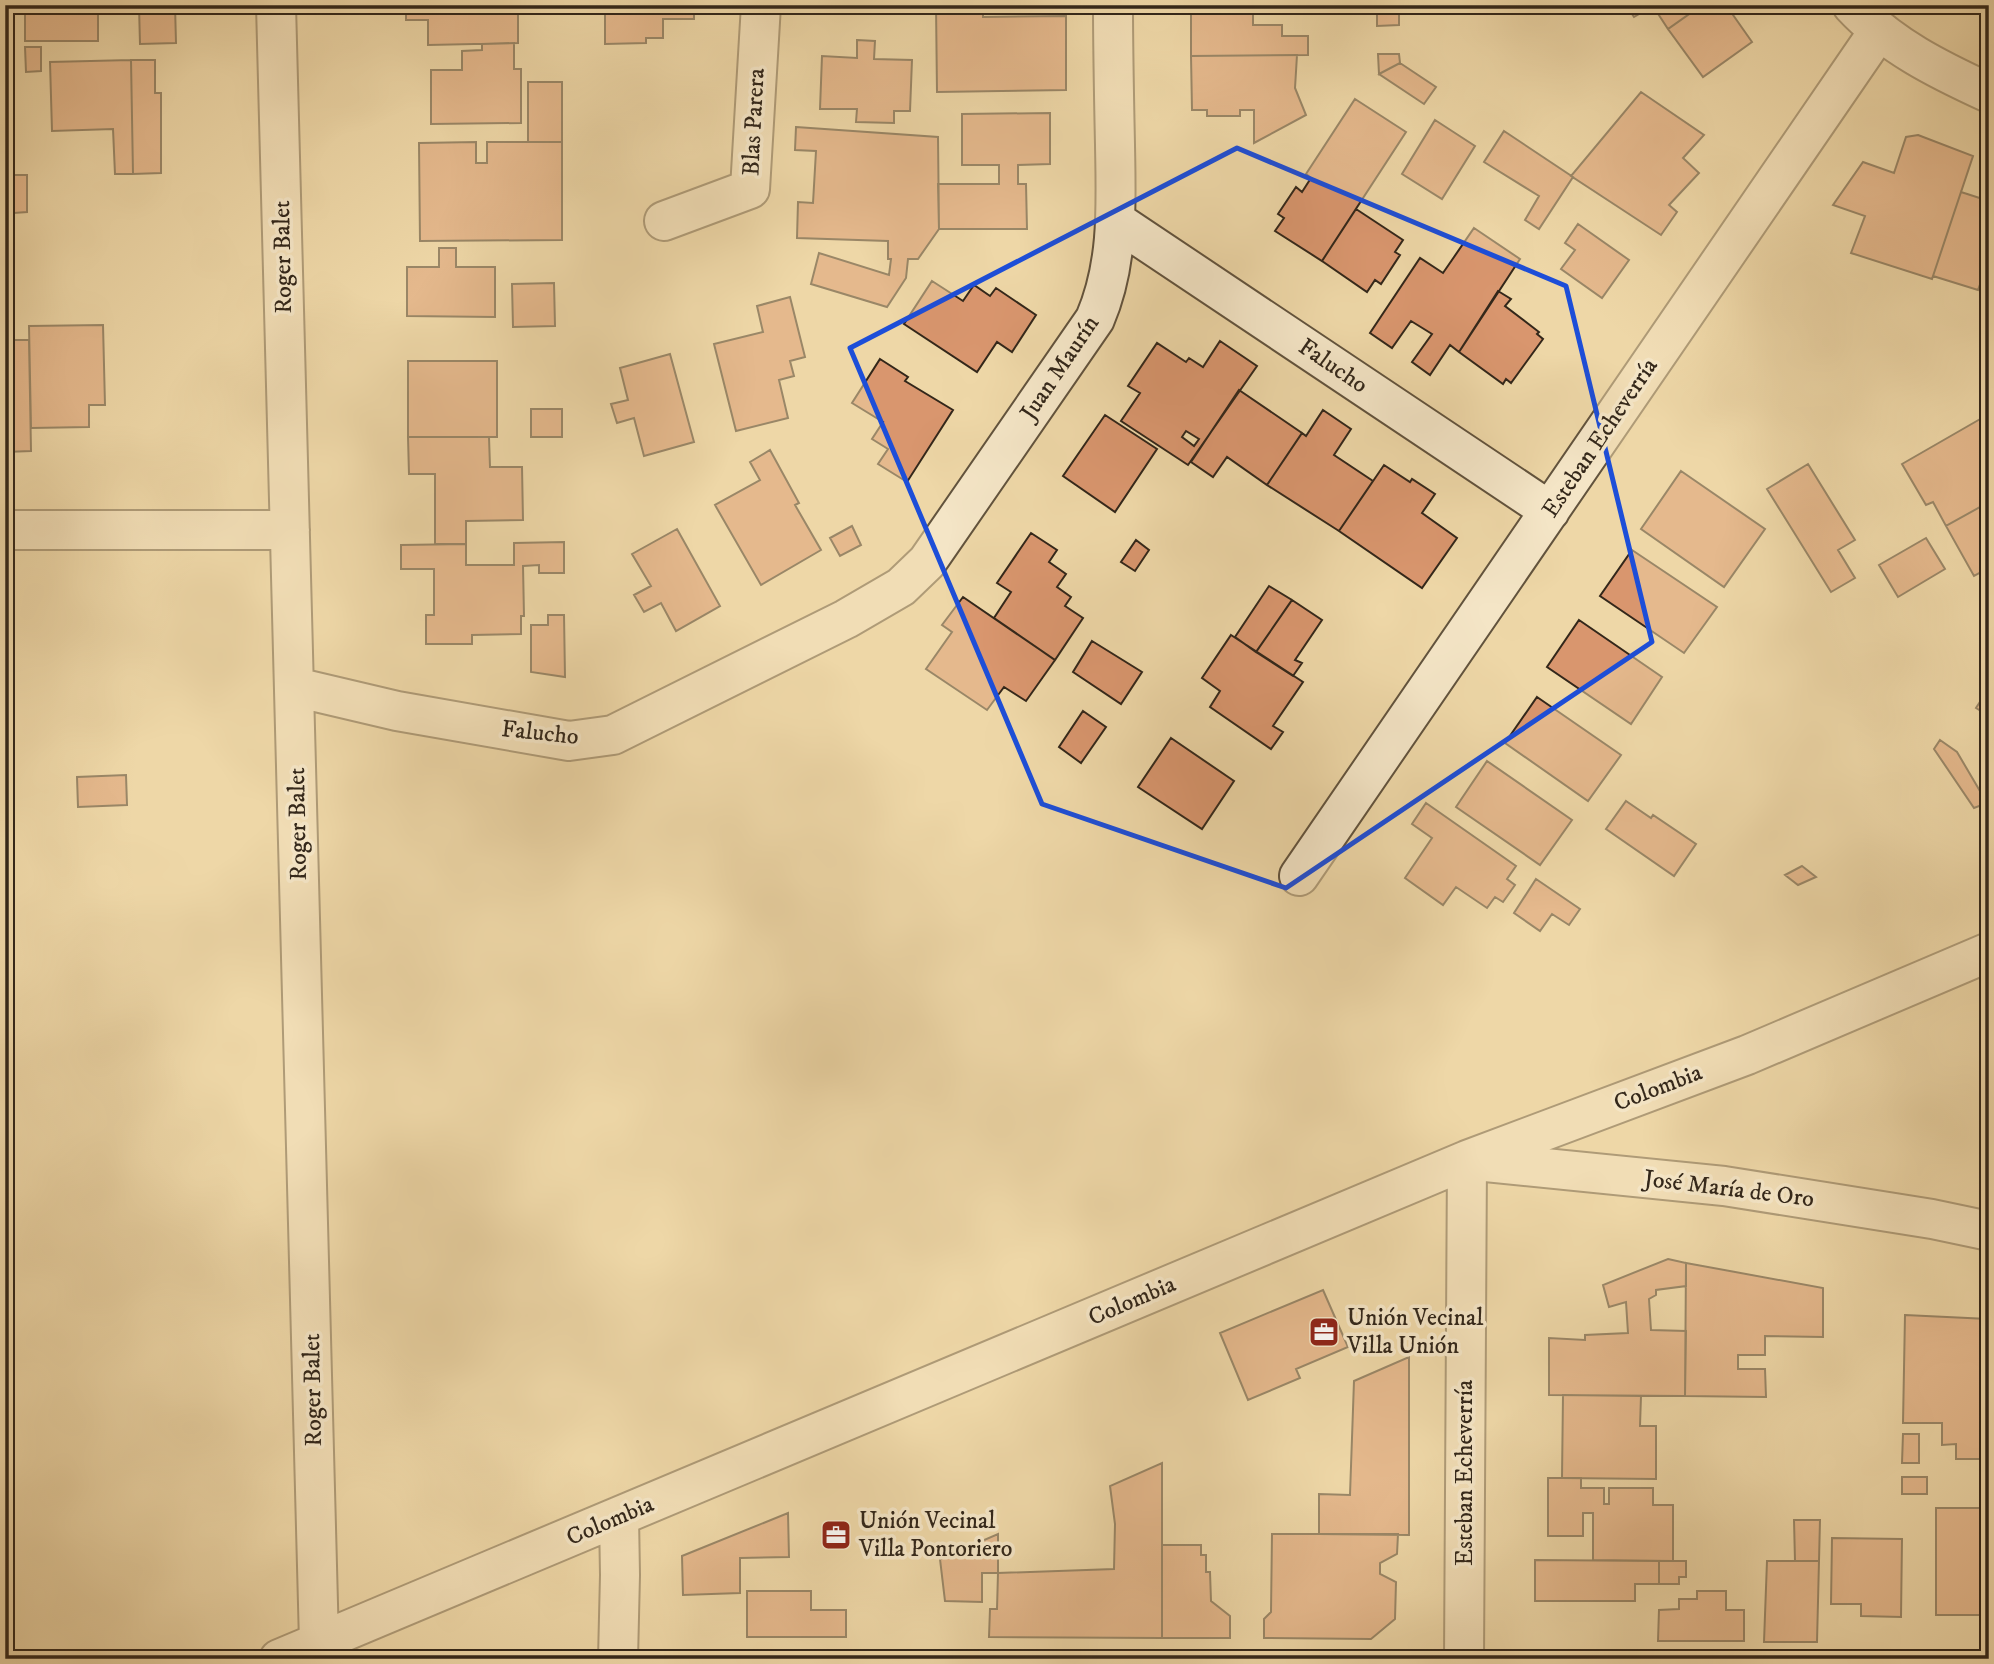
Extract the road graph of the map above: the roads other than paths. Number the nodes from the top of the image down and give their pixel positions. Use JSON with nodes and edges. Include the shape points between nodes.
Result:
{"nodes":[{"id":1,"x":276,"y":5,"type":"edge"},
{"id":2,"x":761,"y":5,"type":"edge"},
{"id":3,"x":1113,"y":5,"type":"edge"},
{"id":4,"x":1865,"y":18,"type":"edge"},
{"id":5,"x":1989,"y":93,"type":"edge"},
{"id":6,"x":664,"y":222,"type":"dead end"},
{"id":7,"x":1116,"y":222,"type":"junction"},
{"id":8,"x":1550,"y":511,"type":"junction"},
{"id":9,"x":5,"y":530,"type":"edge"},
{"id":10,"x":290,"y":530,"type":"junction"},
{"id":11,"x":846,"y":619,"type":"joint"},
{"id":12,"x":295,"y":687,"type":"junction"},
{"id":13,"x":1299,"y":876,"type":"dead end"},
{"id":14,"x":1989,"y":952,"type":"edge"},
{"id":15,"x":1467,"y":1160,"type":"junction"},
{"id":16,"x":1989,"y":1231,"type":"edge"},
{"id":17,"x":619,"y":1517,"type":"junction"},
{"id":18,"x":319,"y":1642,"type":"junction"},
{"id":19,"x":279,"y":1659,"type":"edge"},
{"id":20,"x":618,"y":1659,"type":"edge"},
{"id":21,"x":1464,"y":1659,"type":"edge"}],
"edges":[{"from":1,"to":10,"type":"street","name":"Roger Balet"},
{"from":2,"to":6,"type":"street","name":"Blas Parera","via":[[751,189]]},
{"from":3,"to":7,"type":"street","name":"Juan Maurín"},
{"from":4,"to":5,"type":"street","via":[[1939,70]]},
{"from":4,"to":8,"type":"street","name":"Esteban Echeverría"},
{"from":7,"to":8,"type":"street","name":"Falucho"},
{"from":7,"to":11,"type":"street","name":"Juan Maurín","via":[[1109,280],[1095,319],[927,562],[901,587]]},
{"from":8,"to":13,"type":"street","name":"Esteban Echeverría"},
{"from":9,"to":10,"type":"street"},
{"from":10,"to":12,"type":"street","name":"Roger Balet"},
{"from":11,"to":12,"type":"street","name":"Falucho","via":[[614,735],[569,741],[397,711]]},
{"from":12,"to":18,"type":"street","name":"Roger Balet"},
{"from":14,"to":15,"type":"street","name":"Colombia","via":[[1747,1055]]},
{"from":15,"to":16,"type":"street","name":"José María de Oro","via":[[1724,1186]]},
{"from":15,"to":17,"type":"street","name":"Colombia"},
{"from":15,"to":21,"type":"street","name":"Esteban Echeverría"},
{"from":17,"to":18,"type":"street","name":"Colombia"},
{"from":17,"to":20,"type":"street"},
{"from":18,"to":19,"type":"street","name":"Colombia"}]}
